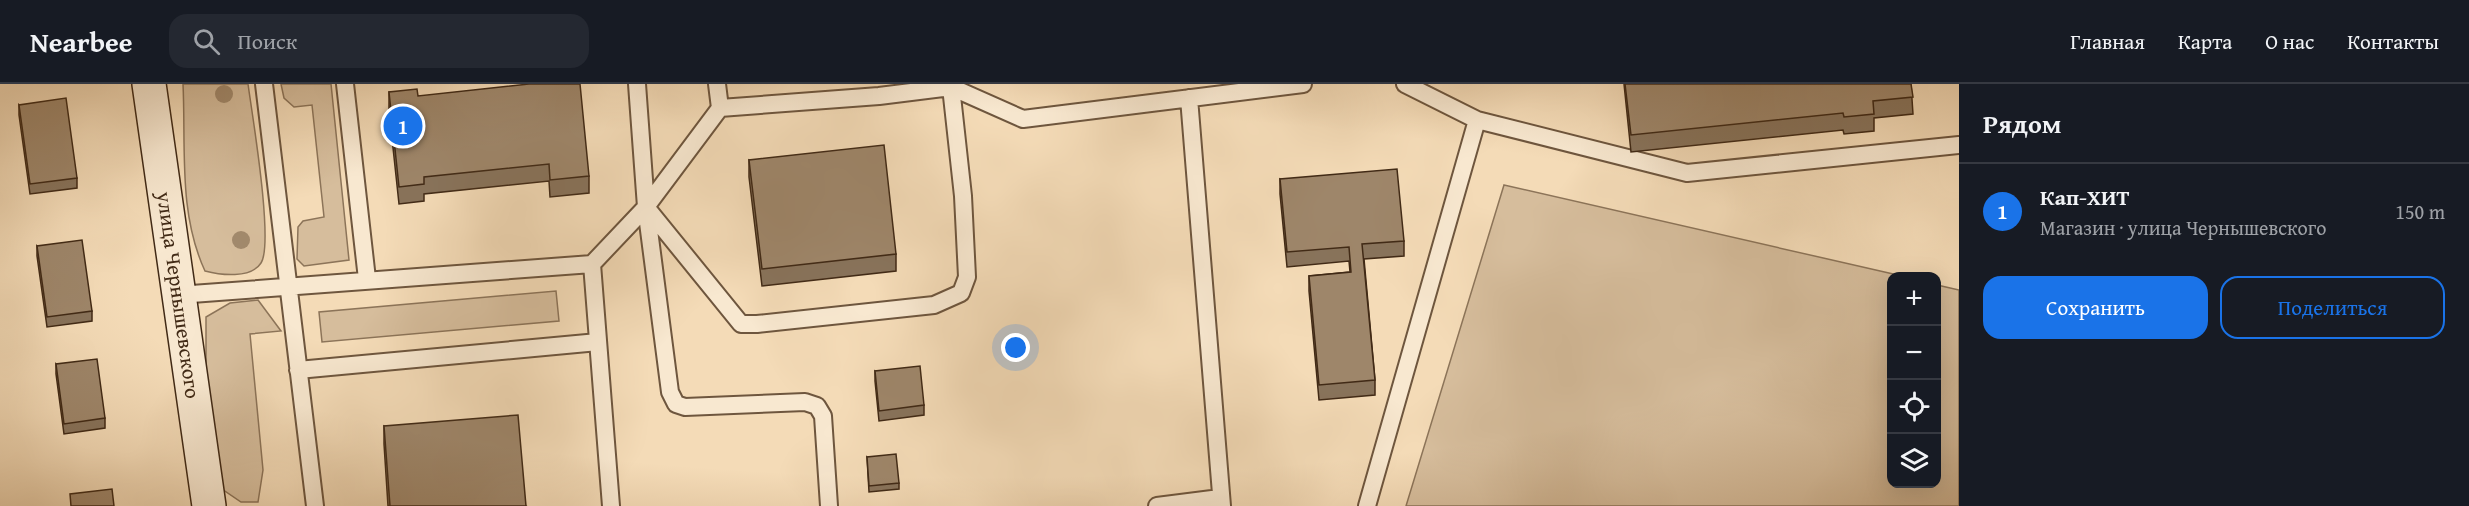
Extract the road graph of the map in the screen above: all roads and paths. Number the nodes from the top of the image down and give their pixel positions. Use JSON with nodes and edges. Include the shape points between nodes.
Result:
{"nodes":[{"id":1,"x":149,"y":84,"type":"edge"},
{"id":2,"x":264,"y":84,"type":"edge"},
{"id":3,"x":345,"y":84,"type":"edge"},
{"id":4,"x":637,"y":84,"type":"edge"},
{"id":5,"x":717,"y":84,"type":"edge"},
{"id":6,"x":1297,"y":84,"type":"edge"},
{"id":7,"x":1304,"y":84,"type":"edge"},
{"id":8,"x":1405,"y":84,"type":"edge"},
{"id":9,"x":951,"y":85,"type":"edge"},
{"id":10,"x":878,"y":90,"type":"edge"},
{"id":11,"x":1189,"y":98,"type":"junction"},
{"id":12,"x":720,"y":108,"type":"junction"},
{"id":13,"x":1477,"y":120,"type":"junction"},
{"id":14,"x":1959,"y":145,"type":"edge"},
{"id":15,"x":646,"y":207,"type":"junction"},
{"id":16,"x":592,"y":264,"type":"junction"},
{"id":17,"x":367,"y":279,"type":"junction"},
{"id":18,"x":287,"y":286,"type":"junction"},
{"id":19,"x":178,"y":294,"type":"junction"},
{"id":20,"x":598,"y":342,"type":"junction"},
{"id":21,"x":298,"y":370,"type":"junction"},
{"id":22,"x":1221,"y":502,"type":"edge"},
{"id":23,"x":209,"y":506,"type":"edge"},
{"id":24,"x":315,"y":506,"type":"edge"},
{"id":25,"x":611,"y":506,"type":"edge"},
{"id":26,"x":829,"y":506,"type":"edge"},
{"id":27,"x":1157,"y":506,"type":"edge"},
{"id":28,"x":1367,"y":506,"type":"edge"}],
"edges":[{"from":1,"to":19,"type":"street","name":"улица Чернышевского"},
{"from":2,"to":18,"type":"lane"},
{"from":3,"to":17,"type":"lane"},
{"from":4,"to":15,"type":"lane"},
{"from":5,"to":12,"type":"lane"},
{"from":6,"to":7,"type":"lane"},
{"from":6,"to":11,"type":"lane"},
{"from":8,"to":13,"type":"lane"},
{"from":9,"to":10,"type":"lane"},
{"from":9,"to":11,"type":"lane","via":[[1023,119]]},
{"from":9,"to":15,"type":"lane","via":[[967,278],[961,293],[948,300],[934,305],[741,324]]},
{"from":10,"to":12,"type":"lane"},
{"from":11,"to":22,"type":"lane"},
{"from":12,"to":15,"type":"lane"},
{"from":13,"to":14,"type":"lane","via":[[1687,173]]},
{"from":13,"to":28,"type":"lane"},
{"from":15,"to":16,"type":"lane"},
{"from":15,"to":26,"type":"lane","via":[[670,392],[676,404],[684,407],[805,402],[817,406],[823,416]]},
{"from":16,"to":17,"type":"lane"},
{"from":16,"to":20,"type":"lane"},
{"from":17,"to":18,"type":"lane"},
{"from":18,"to":19,"type":"lane"},
{"from":18,"to":21,"type":"lane"},
{"from":19,"to":23,"type":"street","name":"улица Чернышевского"},
{"from":20,"to":21,"type":"lane"},
{"from":20,"to":25,"type":"lane"},
{"from":21,"to":24,"type":"lane"},
{"from":22,"to":27,"type":"lane"}]}
